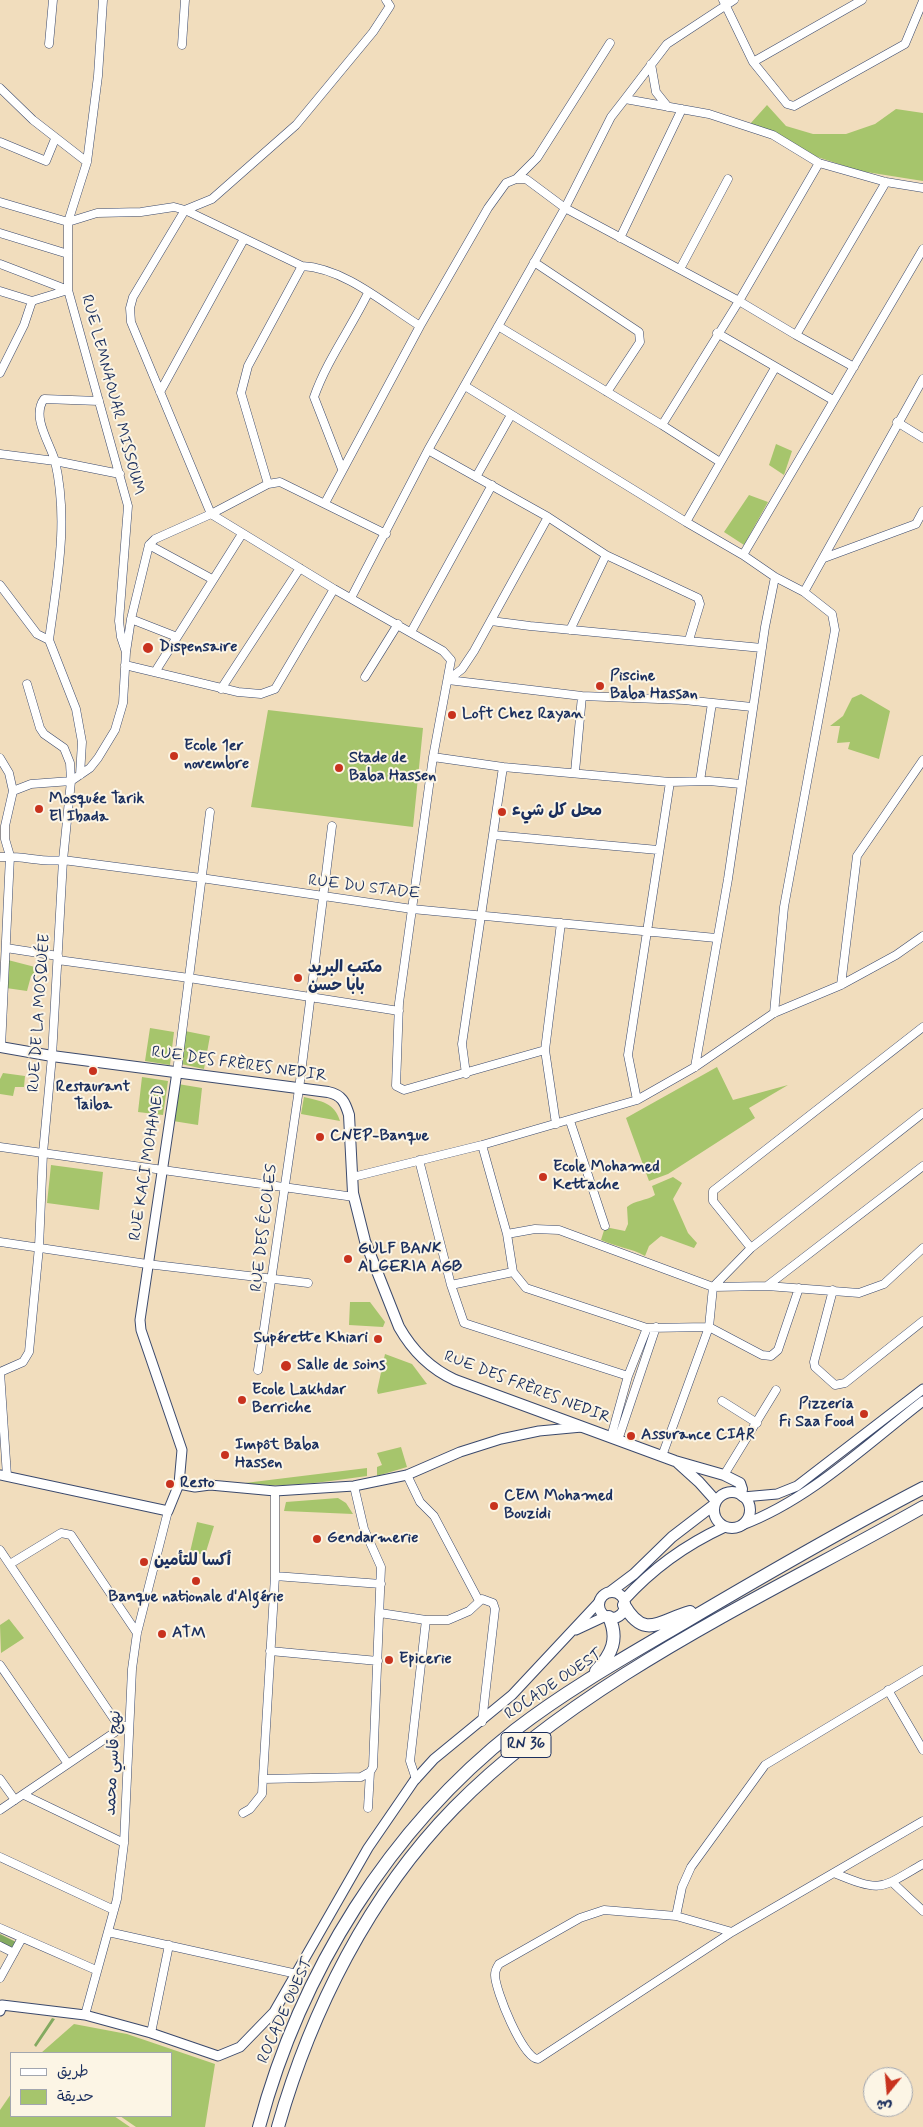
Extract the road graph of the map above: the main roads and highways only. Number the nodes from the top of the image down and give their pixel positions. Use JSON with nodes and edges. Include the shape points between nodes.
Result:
{"nodes":[{"id":1,"x":0,"y":1047,"type":"edge"},
{"id":2,"x":675,"y":1461,"type":"junction"},
{"id":3,"x":923,"y":1488,"type":"edge"},
{"id":4,"x":742,"y":1496,"type":"junction"},
{"id":5,"x":716,"y":1502,"type":"junction"},
{"id":6,"x":923,"y":1507,"type":"edge"},
{"id":7,"x":724,"y":1527,"type":"junction"},
{"id":8,"x":610,"y":1592,"type":"junction"},
{"id":9,"x":624,"y":1602,"type":"junction"},
{"id":10,"x":703,"y":1611,"type":"junction"},
{"id":11,"x":608,"y":1617,"type":"junction"},
{"id":12,"x":586,"y":1680,"type":"junction"},
{"id":13,"x":259,"y":2127,"type":"edge"},
{"id":14,"x":278,"y":2127,"type":"edge"}],
"edges":[{"from":1,"to":2,"type":"main road","name":"RUE DES FRÈRES NEDIR","via":[[335,1093],[346,1103],[349,1115],[354,1197],[365,1241],[399,1327],[432,1367],[455,1380]]},
{"from":2,"to":4,"type":"main road","name":"RUE DES FRÈRES NEDIR","via":[[740,1483]]},
{"from":2,"to":5,"type":"main road","name":"RUE DES FRÈRES NEDIR"},
{"from":3,"to":10,"type":"highway","name":"ROCADE OUEST"},
{"from":4,"to":5,"type":"main road","via":[[730,1493]]},
{"from":4,"to":7,"type":"main road","via":[[750,1511],[742,1525]]},
{"from":5,"to":7,"type":"main road","via":[[714,1515]]},
{"from":5,"to":8,"type":"main road"},
{"from":6,"to":14,"type":"highway","name":"ROCADE OUEST","number":"RN 36","via":[[718,1619],[622,1678],[544,1730],[465,1798],[406,1865],[345,1960],[298,2065]]},
{"from":7,"to":9,"type":"main road","via":[[700,1538],[646,1575]]},
{"from":8,"to":9,"type":"main road","via":[[618,1594]]},
{"from":8,"to":11,"type":"main road","via":[[599,1602],[601,1612]]},
{"from":9,"to":10,"type":"highway","via":[[635,1621],[645,1626]]},
{"from":9,"to":11,"type":"main road","via":[[620,1615]]},
{"from":10,"to":12,"type":"highway","name":"ROCADE OUEST"},
{"from":11,"to":12,"type":"highway","via":[[614,1631],[612,1650]]},
{"from":12,"to":13,"type":"highway","name":"ROCADE OUEST","via":[[514,1731],[457,1781],[385,1863],[347,1923],[304,2005],[285,2049]]}]}
